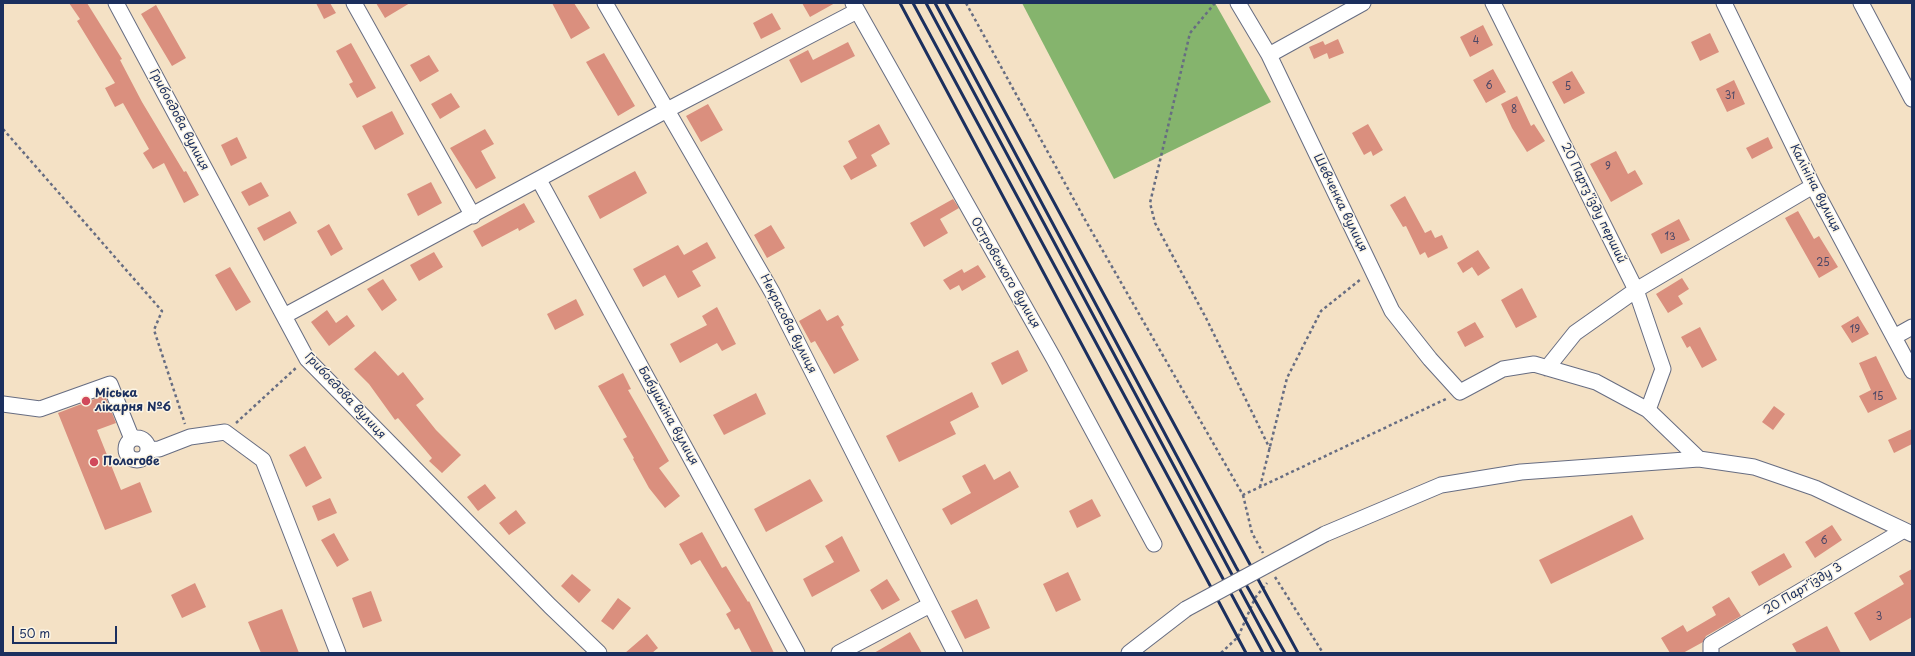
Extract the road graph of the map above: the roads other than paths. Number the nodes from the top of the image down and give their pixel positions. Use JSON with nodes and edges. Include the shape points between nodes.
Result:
{"nodes":[{"id":1,"x":116,"y":3,"type":"edge"},
{"id":2,"x":354,"y":3,"type":"edge"},
{"id":3,"x":605,"y":3,"type":"edge"},
{"id":4,"x":1238,"y":3,"type":"edge"},
{"id":5,"x":1363,"y":3,"type":"edge"},
{"id":6,"x":1493,"y":3,"type":"edge"},
{"id":7,"x":1724,"y":3,"type":"edge"},
{"id":8,"x":1861,"y":3,"type":"edge"},
{"id":9,"x":855,"y":7,"type":"edge"},
{"id":10,"x":1269,"y":55,"type":"junction"},
{"id":11,"x":1912,"y":99,"type":"edge"},
{"id":12,"x":667,"y":110,"type":"junction"},
{"id":13,"x":539,"y":180,"type":"junction"},
{"id":14,"x":1813,"y":186,"type":"junction"},
{"id":15,"x":473,"y":216,"type":"junction"},
{"id":16,"x":1636,"y":290,"type":"junction"},
{"id":17,"x":284,"y":316,"type":"junction"},
{"id":18,"x":1912,"y":327,"type":"edge"},
{"id":19,"x":1894,"y":337,"type":"junction"},
{"id":20,"x":1547,"y":368,"type":"junction"},
{"id":21,"x":1912,"y":371,"type":"edge"},
{"id":22,"x":3,"y":404,"type":"edge"},
{"id":23,"x":1648,"y":410,"type":"junction"},
{"id":24,"x":1699,"y":459,"type":"junction"},
{"id":25,"x":1908,"y":532,"type":"edge"},
{"id":26,"x":1154,"y":544,"type":"dead end"},
{"id":27,"x":930,"y":605,"type":"junction"},
{"id":28,"x":338,"y":653,"type":"edge"},
{"id":29,"x":599,"y":653,"type":"edge"},
{"id":30,"x":797,"y":653,"type":"edge"},
{"id":31,"x":839,"y":653,"type":"edge"},
{"id":32,"x":955,"y":653,"type":"edge"},
{"id":33,"x":1129,"y":653,"type":"edge"},
{"id":34,"x":1711,"y":653,"type":"edge"}],
"edges":[{"from":1,"to":17,"type":"street","name":"Грибоєдова вулиця"},
{"from":2,"to":15,"type":"street"},
{"from":3,"to":12,"type":"street","name":"Некрасова вулиця"},
{"from":4,"to":10,"type":"street","name":"Шевченка вулиця"},
{"from":5,"to":10,"type":"street"},
{"from":6,"to":16,"type":"street","name":"20 Партз'їзду перший"},
{"from":7,"to":14,"type":"street","name":"Калініна вулиця"},
{"from":8,"to":11,"type":"street"},
{"from":9,"to":12,"type":"street"},
{"from":9,"to":26,"type":"street","name":"Островського вулиця","via":[[1054,359]]},
{"from":10,"to":20,"type":"street","name":"Шевченка вулиця","via":[[1392,311],[1430,359],[1460,392],[1503,368],[1534,364]]},
{"from":12,"to":13,"type":"street"},
{"from":12,"to":27,"type":"street","name":"Некрасова вулиця","via":[[772,292]]},
{"from":13,"to":15,"type":"street"},
{"from":13,"to":30,"type":"street","name":"Бабушкіна вулиця"},
{"from":14,"to":16,"type":"street"},
{"from":14,"to":19,"type":"street","name":"Калініна вулиця"},
{"from":15,"to":17,"type":"street"},
{"from":16,"to":20,"type":"street","via":[[1575,333]]},
{"from":16,"to":23,"type":"street","name":"20 Партз'їзду перший","via":[[1663,369]]},
{"from":17,"to":29,"type":"street","name":"Грибоєдова вулиця","via":[[307,359]]},
{"from":18,"to":19,"type":"street"},
{"from":19,"to":21,"type":"street","name":"Калініна вулиця"},
{"from":20,"to":23,"type":"street","via":[[1596,382]]},
{"from":22,"to":28,"type":"street","via":[[40,409],[110,384],[132,438],[143,439],[154,449],[190,438],[225,432],[264,460]]},
{"from":23,"to":24,"type":"street"},
{"from":24,"to":25,"type":"street","via":[[1754,467],[1815,488]]},
{"from":24,"to":33,"type":"street","bridge":true,"via":[[1521,472],[1441,485],[1325,534],[1186,609]]},
{"from":25,"to":34,"type":"street","name":"20 Парт'їзду 3","via":[[1711,644]]},
{"from":27,"to":31,"type":"street"},
{"from":27,"to":32,"type":"street","name":"Некрасова вулиця"}]}
